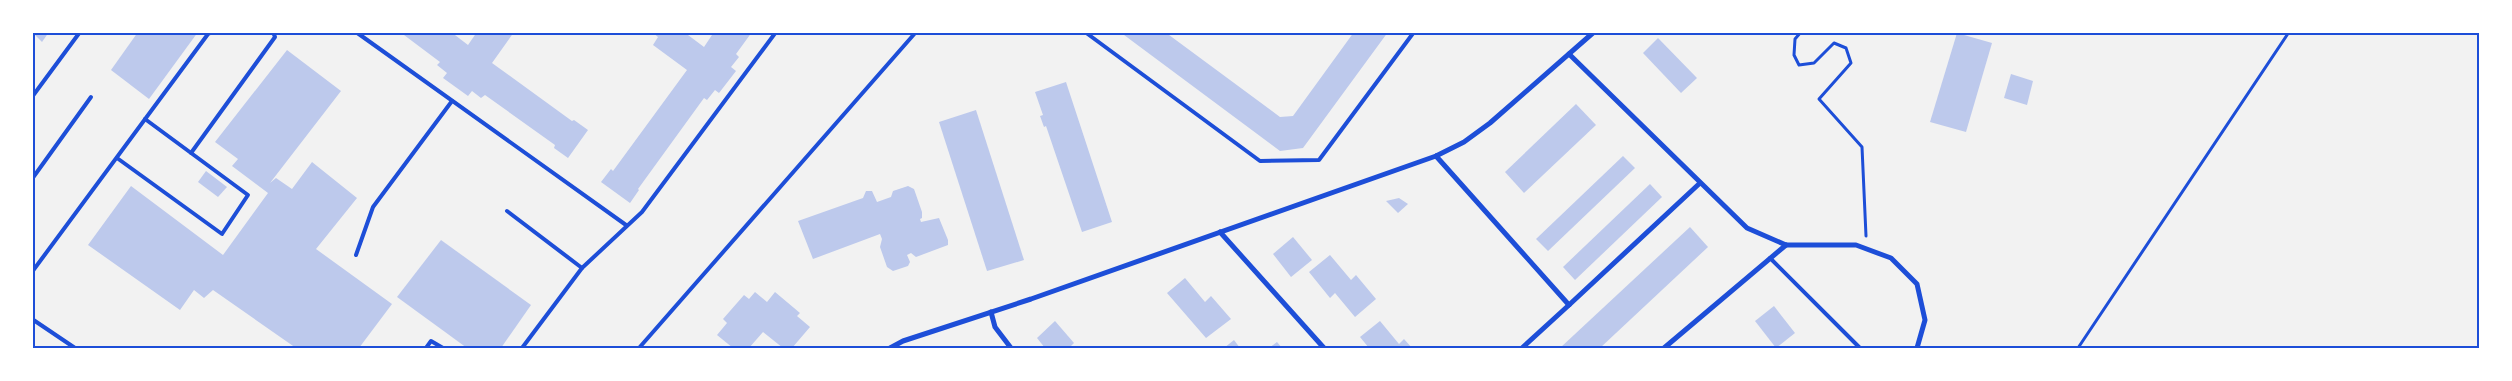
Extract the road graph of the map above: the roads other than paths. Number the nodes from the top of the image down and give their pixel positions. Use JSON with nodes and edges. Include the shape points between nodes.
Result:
{"nodes":[{"id":1,"x":80,"y":32,"type":"edge"},
{"id":2,"x":213,"y":32,"type":"edge"},
{"id":3,"x":273,"y":32,"type":"edge"},
{"id":4,"x":356,"y":32,"type":"edge"},
{"id":5,"x":776,"y":32,"type":"edge"},
{"id":6,"x":916,"y":32,"type":"edge"},
{"id":7,"x":1085,"y":32,"type":"edge"},
{"id":8,"x":1414,"y":32,"type":"edge"},
{"id":9,"x":1594,"y":32,"type":"edge"},
{"id":10,"x":1569,"y":54,"type":"junction"},
{"id":11,"x":32,"y":97,"type":"edge"},
{"id":12,"x":91,"y":97,"type":"dead end"},
{"id":13,"x":452,"y":101,"type":"junction"},
{"id":14,"x":145,"y":119,"type":"junction"},
{"id":15,"x":191,"y":153,"type":"junction"},
{"id":16,"x":1436,"y":156,"type":"junction"},
{"id":17,"x":117,"y":158,"type":"junction"},
{"id":18,"x":32,"y":179,"type":"edge"},
{"id":19,"x":1700,"y":183,"type":"junction"},
{"id":20,"x":507,"y":211,"type":"dead end"},
{"id":21,"x":626,"y":225,"type":"junction"},
{"id":22,"x":1220,"y":232,"type":"junction"},
{"id":23,"x":1786,"y":245,"type":"junction"},
{"id":24,"x":356,"y":255,"type":"dead end"},
{"id":25,"x":1770,"y":258,"type":"junction"},
{"id":26,"x":582,"y":268,"type":"junction"},
{"id":27,"x":32,"y":272,"type":"edge"},
{"id":28,"x":1569,"y":305,"type":"junction"},
{"id":29,"x":991,"y":312,"type":"junction"},
{"id":30,"x":32,"y":319,"type":"edge"},
{"id":31,"x":75,"y":348,"type":"edge"},
{"id":32,"x":426,"y":348,"type":"edge"},
{"id":33,"x":443,"y":348,"type":"edge"},
{"id":34,"x":522,"y":348,"type":"edge"},
{"id":35,"x":639,"y":348,"type":"edge"},
{"id":36,"x":890,"y":348,"type":"edge"},
{"id":37,"x":1011,"y":348,"type":"edge"},
{"id":38,"x":1324,"y":348,"type":"edge"},
{"id":39,"x":1522,"y":348,"type":"edge"},
{"id":40,"x":1664,"y":348,"type":"edge"},
{"id":41,"x":1860,"y":348,"type":"edge"},
{"id":42,"x":1917,"y":348,"type":"edge"}],
"edges":[{"from":1,"to":11,"type":"lane"},
{"from":2,"to":14,"type":"lane","via":[[208,34]]},
{"from":3,"to":15,"type":"lane","via":[[276,37]]},
{"from":4,"to":13,"type":"lane"},
{"from":5,"to":21,"type":"lane","via":[[642,212]]},
{"from":6,"to":35,"type":"lane"},
{"from":7,"to":8,"type":"lane","via":[[1260,160],[1319,160]]},
{"from":9,"to":10,"type":"street"},
{"from":10,"to":16,"type":"street","via":[[1490,123],[1464,142]]},
{"from":10,"to":19,"type":"street"},
{"from":12,"to":18,"type":"lane"},
{"from":13,"to":21,"type":"lane"},
{"from":13,"to":24,"type":"lane","via":[[372,207]]},
{"from":14,"to":15,"type":"lane"},
{"from":14,"to":17,"type":"lane"},
{"from":15,"to":17,"type":"lane","via":[[248,195],[222,234]]},
{"from":16,"to":22,"type":"street"},
{"from":16,"to":28,"type":"street"},
{"from":17,"to":27,"type":"lane"},
{"from":19,"to":23,"type":"street","via":[[1747,228]]},
{"from":19,"to":28,"type":"street"},
{"from":20,"to":26,"type":"lane"},
{"from":21,"to":26,"type":"lane"},
{"from":22,"to":29,"type":"street"},
{"from":22,"to":38,"type":"street"},
{"from":23,"to":25,"type":"street"},
{"from":23,"to":42,"type":"street","via":[[1856,245],[1890,258],[1917,284],[1925,320]]},
{"from":25,"to":40,"type":"street"},
{"from":25,"to":41,"type":"lane"},
{"from":26,"to":34,"type":"lane"},
{"from":28,"to":39,"type":"street"},
{"from":29,"to":36,"type":"street","via":[[902,341]]},
{"from":29,"to":37,"type":"street","via":[[995,327]]},
{"from":30,"to":31,"type":"lane"},
{"from":32,"to":33,"type":"lane","via":[[431,341]]}]}
